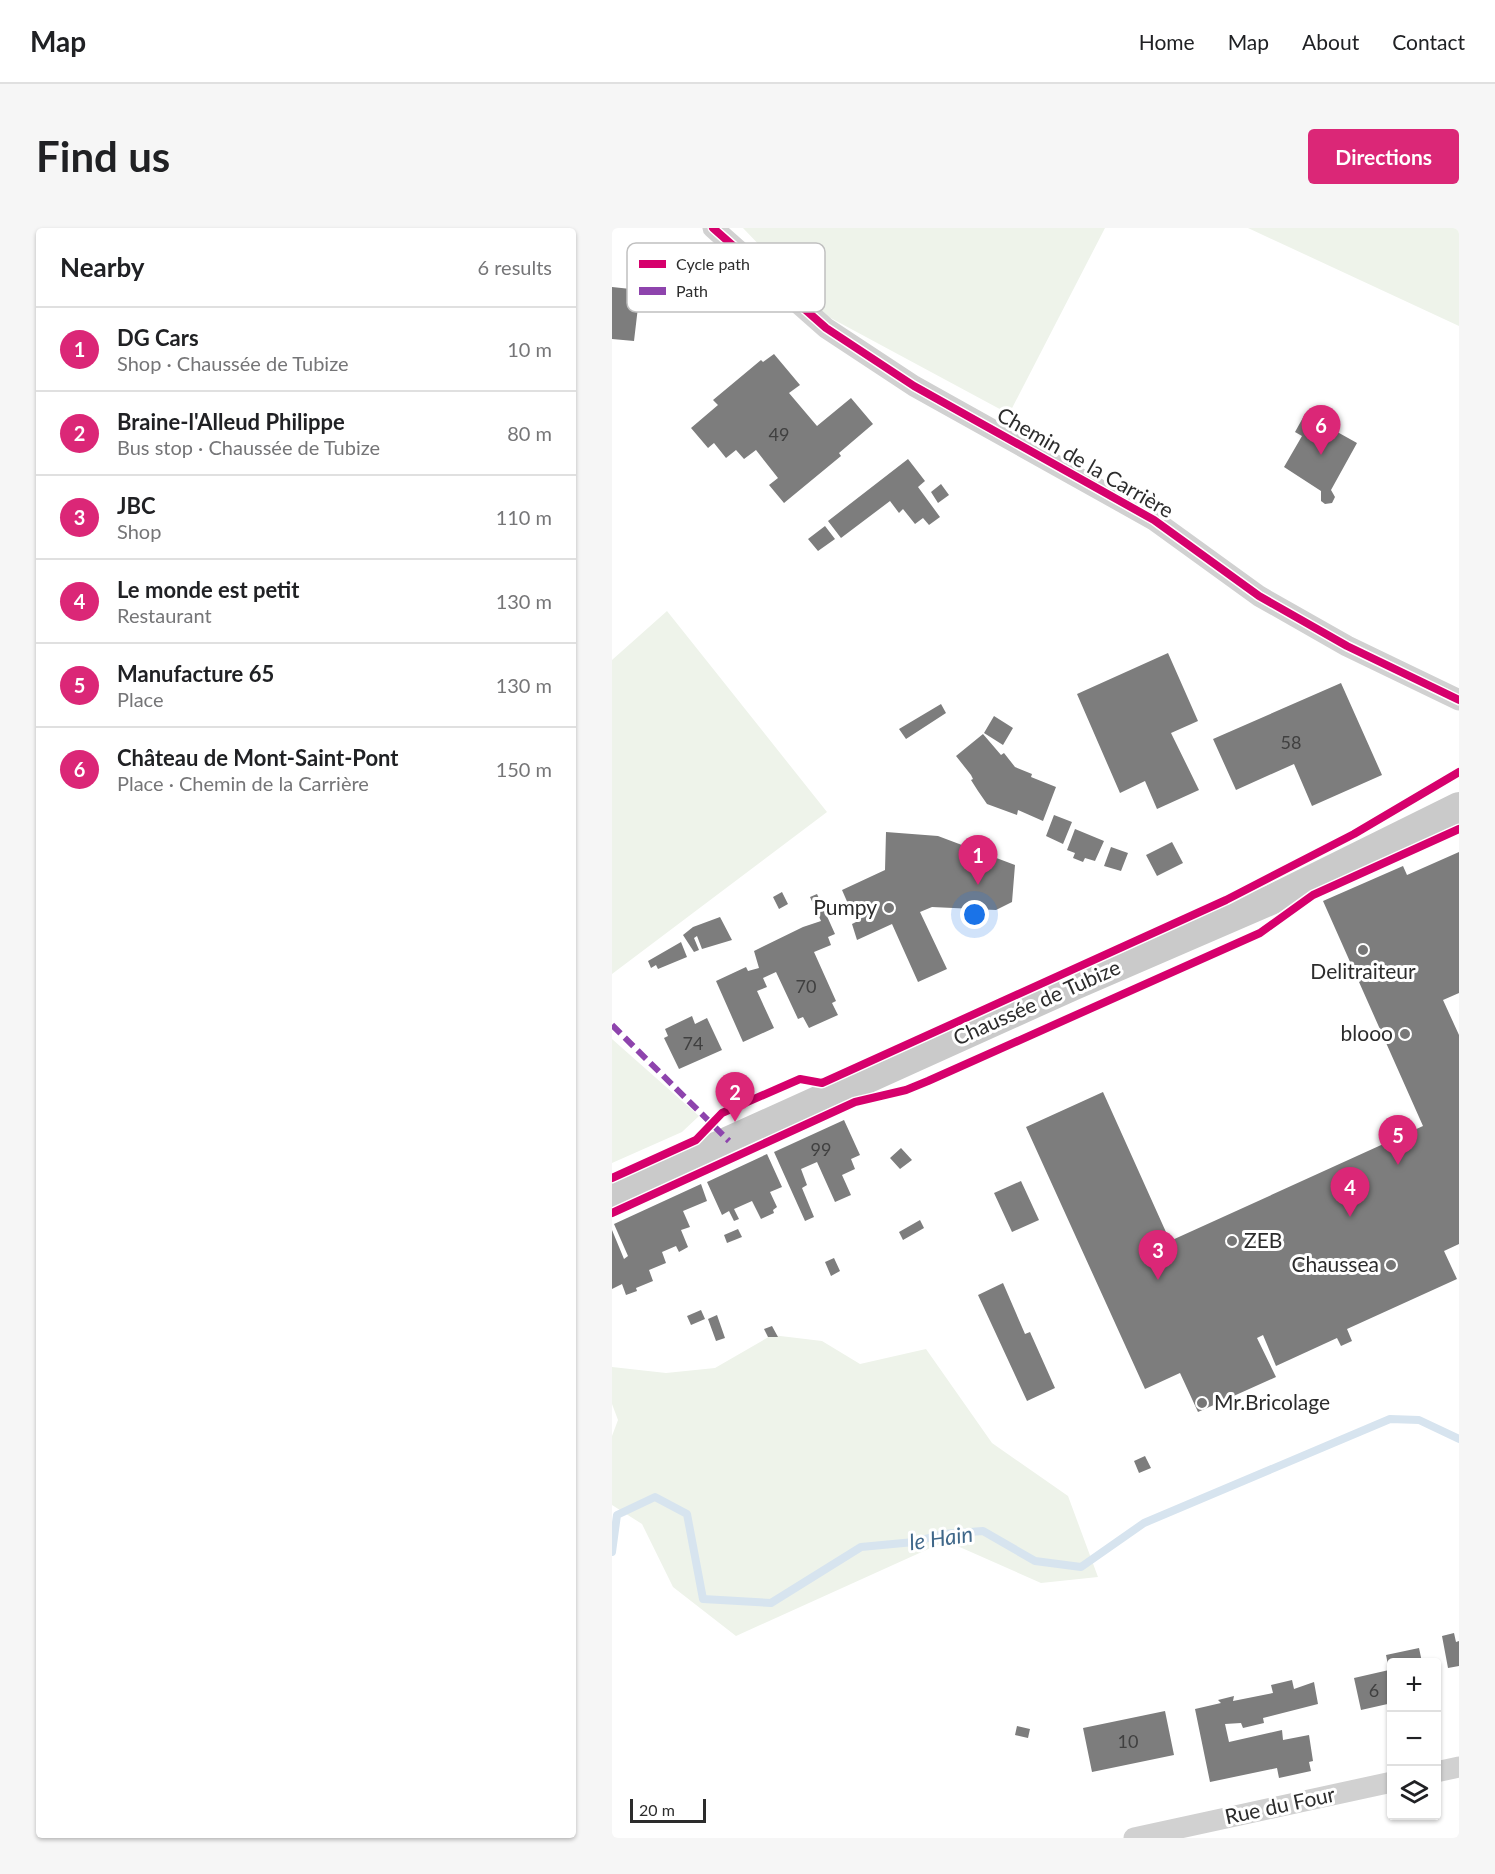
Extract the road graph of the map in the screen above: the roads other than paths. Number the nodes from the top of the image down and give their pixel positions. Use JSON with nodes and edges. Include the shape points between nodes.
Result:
{"nodes":[{"id":1,"x":713,"y":228,"type":"edge"},
{"id":2,"x":730,"y":243,"type":"edge"},
{"id":3,"x":808,"y":312,"type":"edge"},
{"id":4,"x":1459,"y":700,"type":"edge"},
{"id":5,"x":1459,"y":807,"type":"edge"},
{"id":6,"x":612,"y":1194,"type":"edge"},
{"id":7,"x":1459,"y":1767,"type":"edge"},
{"id":8,"x":1441,"y":1771,"type":"edge"},
{"id":9,"x":1387,"y":1783,"type":"edge"},
{"id":10,"x":1134,"y":1838,"type":"edge"}],
"edges":[{"from":1,"to":2,"type":"street","name":"Chemin de la Carrière"},
{"from":3,"to":4,"type":"street","name":"Chemin de la Carrière","via":[[914,386],[1154,520],[1259,596],[1347,646]]},
{"from":5,"to":6,"type":"main road","name":"Chaussée de Tubize","via":[[1274,899]]},
{"from":7,"to":8,"type":"street"},
{"from":9,"to":10,"type":"street","name":"Rue du Four"}]}
